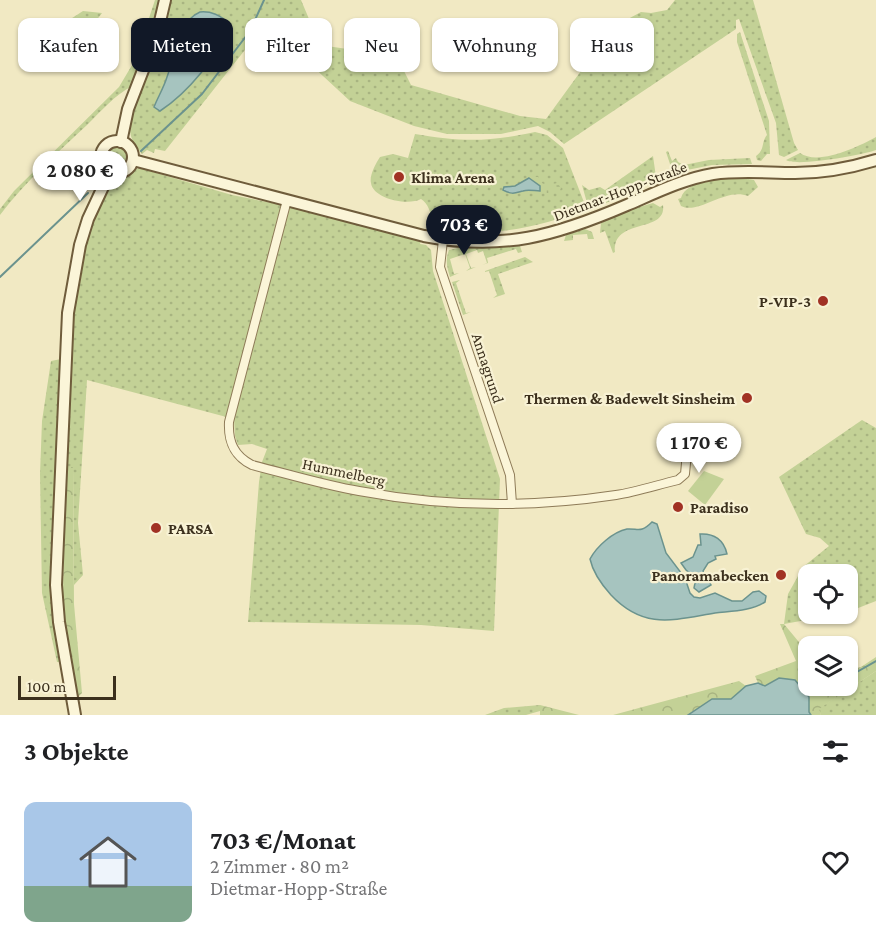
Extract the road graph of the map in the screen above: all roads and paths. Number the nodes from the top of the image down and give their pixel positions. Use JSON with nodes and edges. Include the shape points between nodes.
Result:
{"nodes":[{"id":1,"x":165,"y":0,"type":"edge"},
{"id":2,"x":121,"y":142,"type":"junction"},
{"id":3,"x":133,"y":160,"type":"junction"},
{"id":4,"x":876,"y":160,"type":"edge"},
{"id":5,"x":110,"y":172,"type":"junction"},
{"id":6,"x":287,"y":200,"type":"junction"},
{"id":7,"x":443,"y":240,"type":"junction"},
{"id":8,"x":687,"y":452,"type":"dead end"},
{"id":9,"x":512,"y":504,"type":"junction"},
{"id":10,"x":75,"y":715,"type":"edge"}],
"edges":[{"from":1,"to":2,"type":"main road","via":[[157,34],[128,109]]},
{"from":2,"to":3,"type":"main road","via":[[131,149]]},
{"from":2,"to":5,"type":"main road","via":[[110,143],[102,152],[102,163]]},
{"from":3,"to":5,"type":"main road","via":[[124,172]]},
{"from":3,"to":6,"type":"main road","name":"Dietmar-Hopp-Straße"},
{"from":4,"to":7,"type":"main road","name":"Dietmar-Hopp-Straße","via":[[817,172],[714,174],[687,180],[592,220],[541,236],[487,242]]},
{"from":5,"to":10,"type":"main road","via":[[80,245],[68,313],[57,602]]},
{"from":6,"to":7,"type":"main road","name":"Dietmar-Hopp-Straße"},
{"from":6,"to":9,"type":"street","name":"Hummelberg","via":[[229,422],[234,451],[252,465],[357,491],[446,503]]},
{"from":7,"to":9,"type":"street","name":"Annagrund","via":[[440,267],[510,475]]},
{"from":8,"to":9,"type":"street","name":"Hummelberg","via":[[686,474],[678,480],[617,495]]}]}
